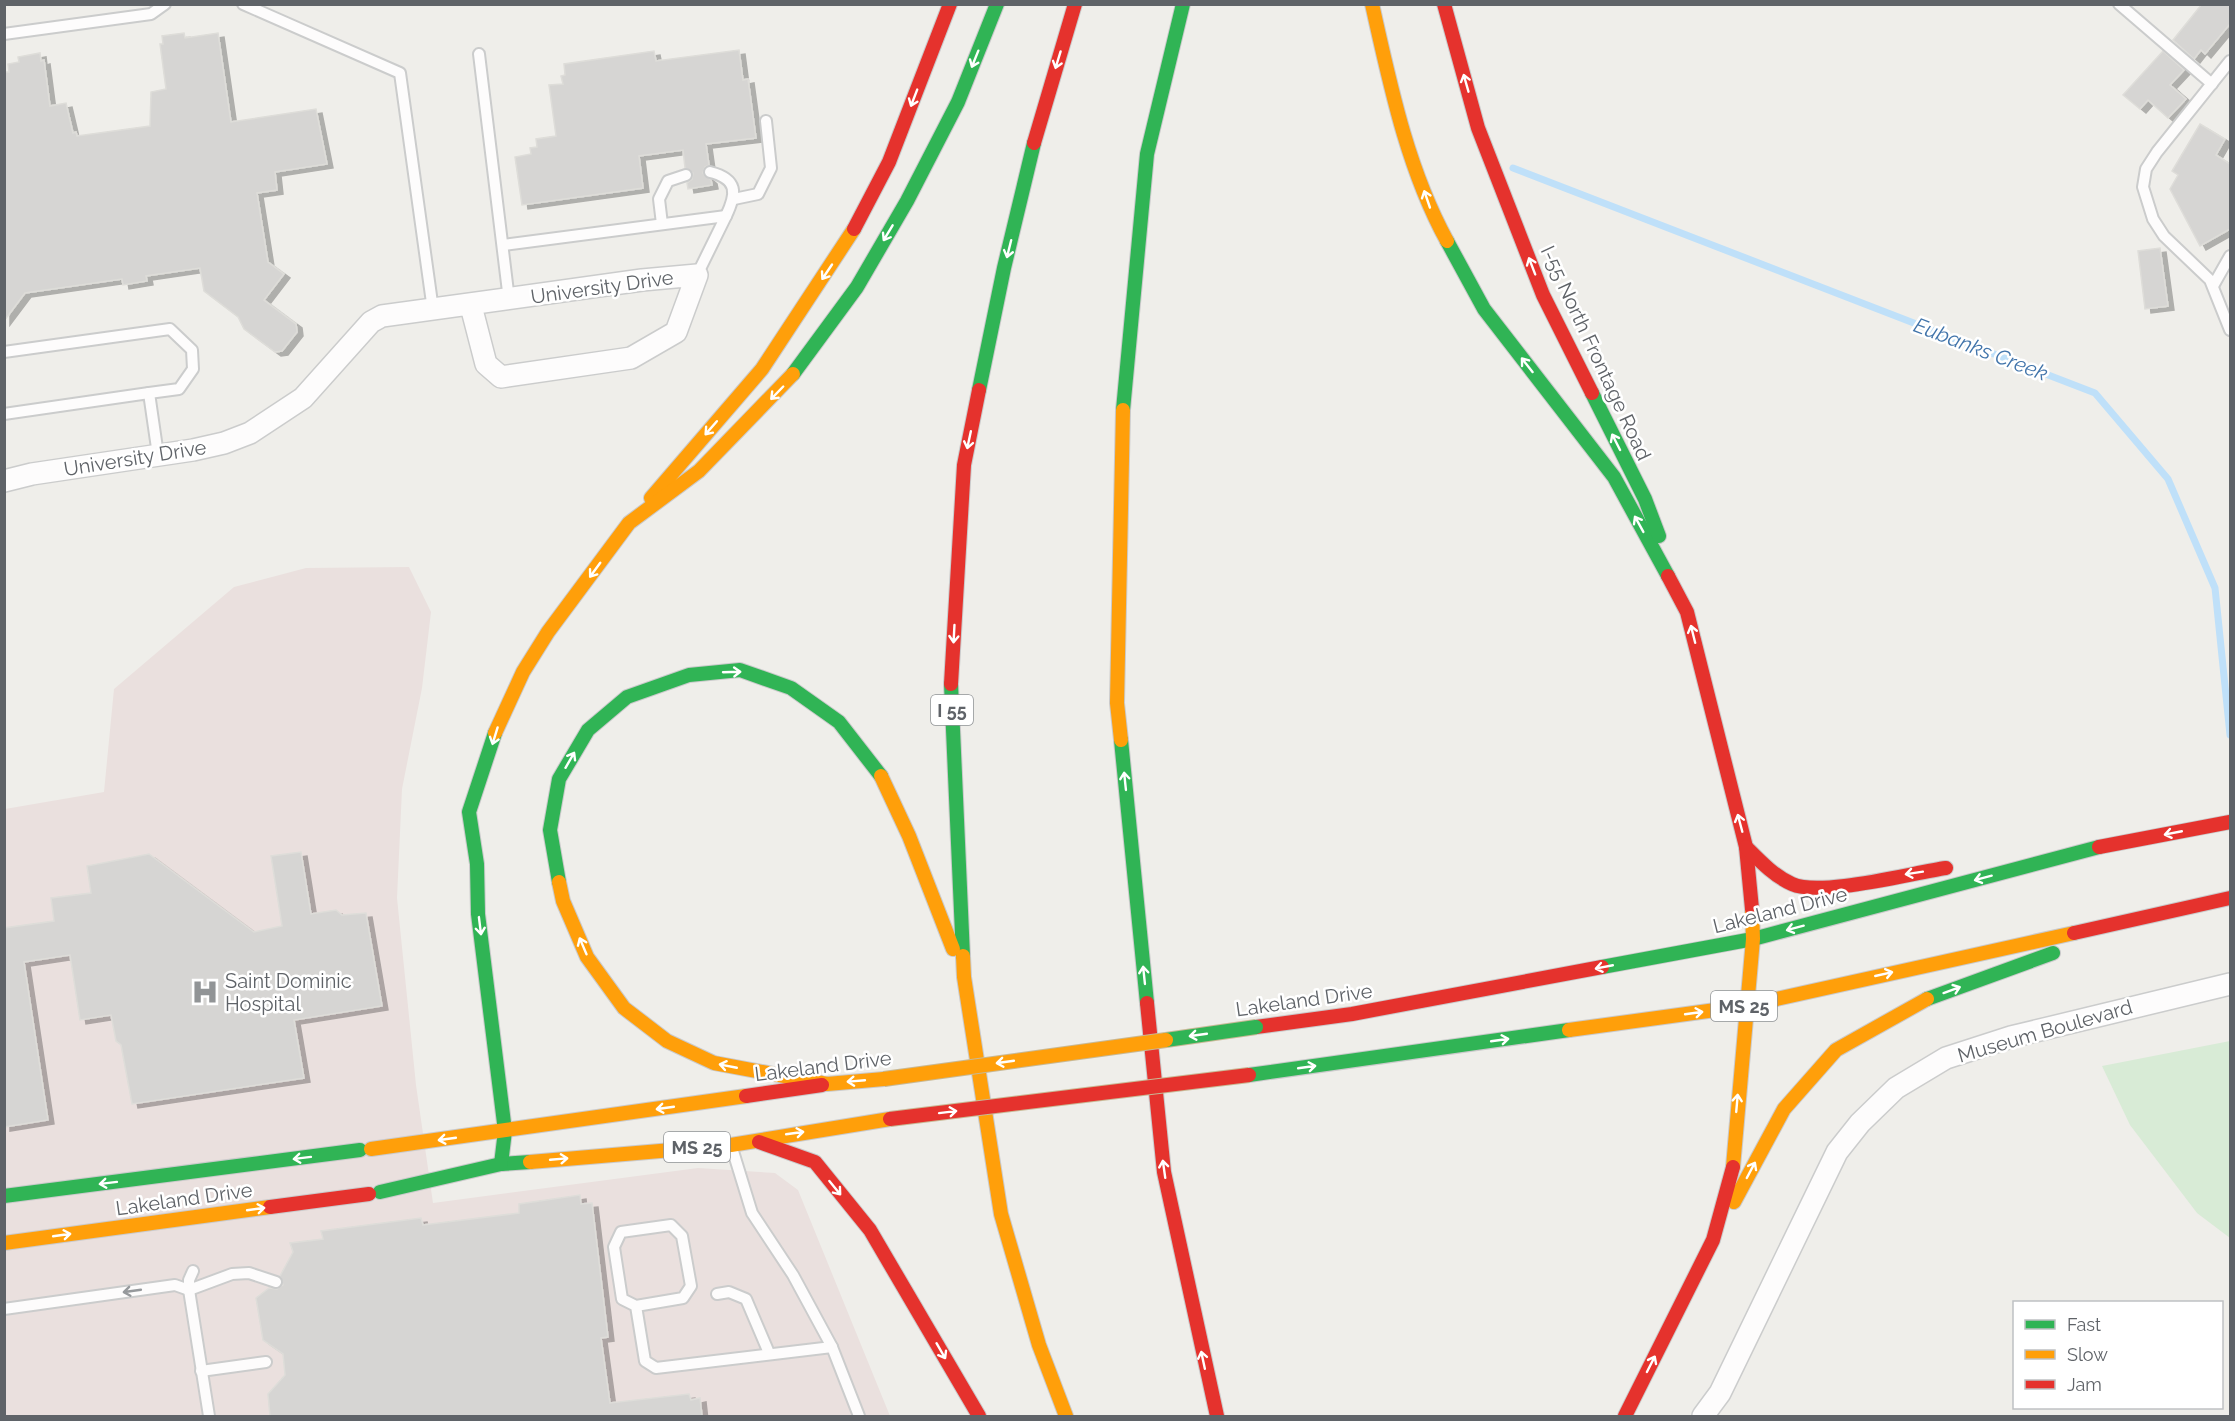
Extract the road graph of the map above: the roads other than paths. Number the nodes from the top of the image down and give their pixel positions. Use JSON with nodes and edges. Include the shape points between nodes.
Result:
{"nodes":[{"id":1,"x":165,"y":4,"type":"edge"},
{"id":2,"x":243,"y":4,"type":"edge"},
{"id":3,"x":950,"y":4,"type":"edge"},
{"id":4,"x":997,"y":4,"type":"edge"},
{"id":5,"x":1075,"y":4,"type":"edge"},
{"id":6,"x":1182,"y":4,"type":"edge"},
{"id":7,"x":1372,"y":4,"type":"edge"},
{"id":8,"x":1444,"y":4,"type":"edge"},
{"id":9,"x":2119,"y":4,"type":"edge"},
{"id":10,"x":4,"y":34,"type":"edge"},
{"id":11,"x":479,"y":54,"type":"dead end"},
{"id":12,"x":2230,"y":62,"type":"edge"},
{"id":13,"x":2212,"y":84,"type":"junction"},
{"id":14,"x":766,"y":121,"type":"dead end"},
{"id":15,"x":710,"y":172,"type":"dead end"},
{"id":16,"x":686,"y":175,"type":"dead end"},
{"id":17,"x":734,"y":199,"type":"junction"},
{"id":18,"x":726,"y":216,"type":"junction"},
{"id":19,"x":662,"y":224,"type":"junction"},
{"id":20,"x":503,"y":245,"type":"junction"},
{"id":21,"x":2230,"y":256,"type":"edge"},
{"id":22,"x":697,"y":275,"type":"junction"},
{"id":23,"x":2213,"y":286,"type":"junction"},
{"id":24,"x":509,"y":300,"type":"junction"},
{"id":25,"x":471,"y":306,"type":"junction"},
{"id":26,"x":433,"y":310,"type":"junction"},
{"id":27,"x":2230,"y":330,"type":"edge"},
{"id":28,"x":4,"y":352,"type":"edge"},
{"id":29,"x":149,"y":393,"type":"junction"},
{"id":30,"x":4,"y":414,"type":"edge"},
{"id":31,"x":158,"y":455,"type":"junction"},
{"id":32,"x":4,"y":481,"type":"edge"},
{"id":33,"x":629,"y":523,"type":"junction"},
{"id":34,"x":1687,"y":612,"type":"junction"},
{"id":35,"x":2230,"y":822,"type":"edge"},
{"id":36,"x":1746,"y":847,"type":"junction"},
{"id":37,"x":2096,"y":848,"type":"junction"},
{"id":38,"x":1989,"y":861,"type":"dead end"},
{"id":39,"x":1965,"y":865,"type":"dead end"},
{"id":40,"x":2230,"y":898,"type":"edge"},
{"id":41,"x":2148,"y":916,"type":"junction"},
{"id":42,"x":1753,"y":939,"type":"junction"},
{"id":43,"x":964,"y":977,"type":"junction"},
{"id":44,"x":2230,"y":984,"type":"edge"},
{"id":45,"x":1745,"y":1006,"type":"junction"},
{"id":46,"x":827,"y":1084,"type":"junction"},
{"id":47,"x":505,"y":1131,"type":"junction"},
{"id":48,"x":751,"y":1140,"type":"junction"},
{"id":49,"x":731,"y":1145,"type":"junction"},
{"id":50,"x":501,"y":1164,"type":"junction"},
{"id":51,"x":4,"y":1196,"type":"edge"},
{"id":52,"x":1713,"y":1240,"type":"junction"},
{"id":53,"x":4,"y":1243,"type":"edge"},
{"id":54,"x":193,"y":1271,"type":"dead end"},
{"id":55,"x":276,"y":1282,"type":"dead end"},
{"id":56,"x":189,"y":1290,"type":"junction"},
{"id":57,"x":717,"y":1294,"type":"dead end"},
{"id":58,"x":636,"y":1306,"type":"junction"},
{"id":59,"x":4,"y":1309,"type":"edge"},
{"id":60,"x":832,"y":1347,"type":"junction"},
{"id":61,"x":769,"y":1353,"type":"junction"},
{"id":62,"x":266,"y":1362,"type":"dead end"},
{"id":63,"x":201,"y":1371,"type":"junction"},
{"id":64,"x":1720,"y":1393,"type":"junction"},
{"id":65,"x":209,"y":1416,"type":"edge"},
{"id":66,"x":859,"y":1416,"type":"edge"},
{"id":67,"x":979,"y":1416,"type":"edge"},
{"id":68,"x":1066,"y":1416,"type":"edge"},
{"id":69,"x":1217,"y":1416,"type":"edge"},
{"id":70,"x":1625,"y":1416,"type":"edge"},
{"id":71,"x":1703,"y":1416,"type":"edge"},
{"id":72,"x":1718,"y":1416,"type":"edge"}],
"edges":[{"from":1,"to":10,"type":"lane","via":[[151,14]]},
{"from":2,"to":26,"type":"lane","via":[[400,73]]},
{"from":3,"to":33,"type":"main road","one_way":true,"via":[[889,162],[846,244],[762,369]]},
{"from":4,"to":33,"type":"main road","one_way":true,"via":[[958,102],[857,287],[784,386],[699,471]]},
{"from":5,"to":43,"type":"main road","number":"I 55","one_way":true,"via":[[1044,105],[1004,268],[964,465],[951,686]]},
{"from":69,"to":6,"type":"main road","one_way":true,"via":[[1164,1172],[1117,703],[1123,387],[1147,154]]},
{"from":34,"to":7,"type":"main road","one_way":true,"via":[[1614,477],[1484,309],[1433,216],[1397,113]]},
{"from":34,"to":8,"type":"main road","name":"I-55 North Frontage Road","one_way":true,"via":[[1645,499],[1543,294],[1478,128]]},
{"from":9,"to":13,"type":"lane"},
{"from":11,"to":20,"type":"lane"},
{"from":12,"to":13,"type":"lane"},
{"from":13,"to":23,"type":"lane","via":[[2157,152],[2146,169],[2143,187],[2147,207],[2164,236]]},
{"from":14,"to":17,"type":"lane","via":[[771,168],[758,194]]},
{"from":15,"to":17,"type":"lane","via":[[723,175],[732,184]]},
{"from":16,"to":19,"type":"lane","via":[[668,181],[659,199]]},
{"from":17,"to":18,"type":"lane"},
{"from":18,"to":19,"type":"lane"},
{"from":18,"to":22,"type":"lane"},
{"from":19,"to":20,"type":"lane"},
{"from":20,"to":24,"type":"lane"},
{"from":21,"to":23,"type":"lane"},
{"from":22,"to":24,"type":"street","name":"University Drive"},
{"from":22,"to":25,"type":"street","name":"University Drive","via":[[676,333],[631,358],[583,366],[501,377],[486,364]]},
{"from":23,"to":27,"type":"lane"},
{"from":24,"to":25,"type":"street","name":"University Drive"},
{"from":25,"to":26,"type":"street","name":"University Drive"},
{"from":26,"to":31,"type":"street","name":"University Drive","via":[[382,316],[371,322],[303,398],[250,433],[224,443]]},
{"from":28,"to":29,"type":"lane","via":[[170,329],[192,350],[193,369],[179,389]]},
{"from":29,"to":30,"type":"lane"},
{"from":29,"to":31,"type":"lane"},
{"from":31,"to":32,"type":"street","name":"University Drive"},
{"from":33,"to":47,"type":"main road","one_way":true,"via":[[523,672],[500,718],[469,812]]},
{"from":36,"to":34,"type":"main road","one_way":true},
{"from":35,"to":37,"type":"main road","name":"Lakeland Drive","one_way":true},
{"from":39,"to":36,"type":"main road","one_way":true,"via":[[1816,891],[1790,884],[1768,872]]},
{"from":36,"to":42,"type":"main road"},
{"from":37,"to":38,"type":"main road"},
{"from":37,"to":42,"type":"main road","name":"Lakeland Drive","one_way":true},
{"from":40,"to":41,"type":"main road","name":"Lakeland Drive","number":"MS 25"},
{"from":45,"to":41,"type":"main road","name":"Lakeland Drive","number":"MS 25","one_way":true},
{"from":52,"to":41,"type":"main road","one_way":true,"via":[[1784,1109],[1836,1050],[1924,1000]]},
{"from":42,"to":45,"type":"main road"},
{"from":42,"to":46,"type":"main road","name":"Lakeland Drive","one_way":true,"bridge":true,"via":[[1352,1014]]},
{"from":46,"to":43,"type":"main road","one_way":true,"via":[[714,1063],[668,1041],[624,1008],[587,957],[563,901],[550,830],[560,779],[588,730],[627,697],[689,675],[740,670],[791,688],[839,722],[878,770],[909,836]]},
{"from":43,"to":68,"type":"main road","number":"I 55","via":[[1001,1214],[1039,1345]]},
{"from":44,"to":64,"type":"street","name":"Museum Boulevard","via":[[2011,1037],[1946,1058],[1896,1088],[1837,1152]]},
{"from":48,"to":45,"type":"main road","name":"Lakeland Drive","number":"MS 25","one_way":true,"bridge":true},
{"from":52,"to":45,"type":"main road","one_way":true,"via":[[1732,1176]]},
{"from":46,"to":47,"type":"main road","name":"Lakeland Drive","one_way":true},
{"from":47,"to":50,"type":"main road"},
{"from":47,"to":51,"type":"main road","name":"Lakeland Drive","one_way":true},
{"from":48,"to":49,"type":"main road","name":"Lakeland Drive","number":"MS 25"},
{"from":48,"to":67,"type":"main road","one_way":true,"via":[[815,1162],[870,1230]]},
{"from":50,"to":49,"type":"main road","name":"Lakeland Drive","number":"MS 25","one_way":true},
{"from":49,"to":60,"type":"lane","via":[[752,1213],[793,1275]]},
{"from":53,"to":50,"type":"main road","name":"Lakeland Drive","one_way":true,"via":[[375,1193]]},
{"from":70,"to":52,"type":"main road","one_way":true},
{"from":54,"to":56,"type":"lane"},
{"from":55,"to":56,"type":"lane","via":[[249,1273],[232,1274]]},
{"from":56,"to":59,"type":"lane","one_way":true,"via":[[175,1285]]},
{"from":56,"to":63,"type":"lane"},
{"from":57,"to":61,"type":"lane","via":[[729,1292],[746,1299]]},
{"from":58,"to":58,"type":"lane","via":[[622,1299],[614,1247],[621,1232],[671,1225],[682,1236],[691,1286],[683,1298]]},
{"from":58,"to":61,"type":"lane","via":[[645,1360],[656,1368]]},
{"from":60,"to":61,"type":"lane"},
{"from":60,"to":66,"type":"lane"},
{"from":62,"to":63,"type":"lane"},
{"from":63,"to":65,"type":"lane"},
{"from":64,"to":71,"type":"street","name":"Museum Boulevard"},
{"from":64,"to":72,"type":"street","name":"Museum Boulevard"}]}
